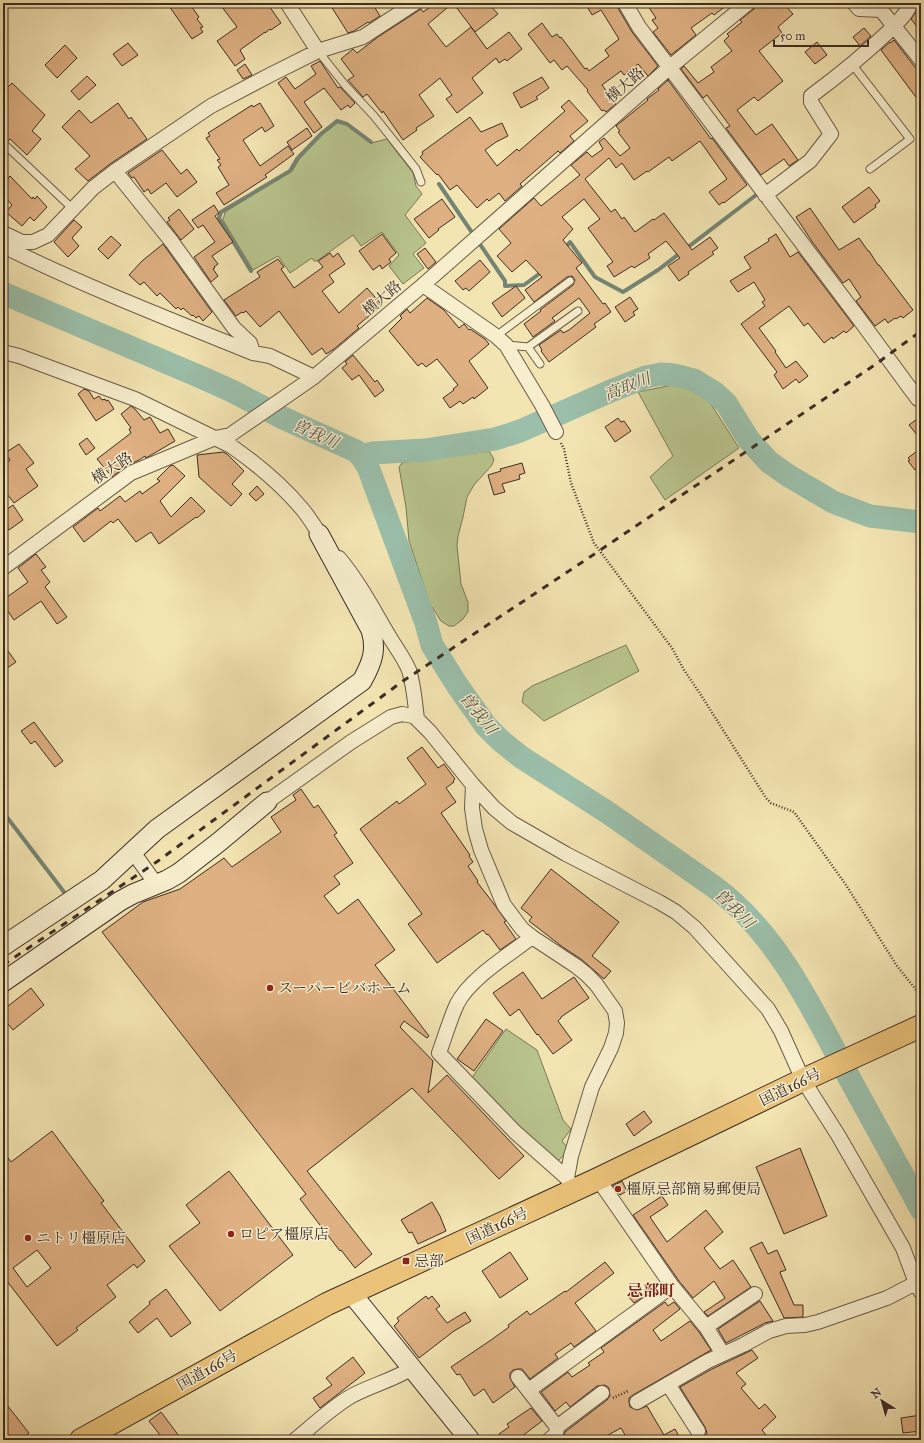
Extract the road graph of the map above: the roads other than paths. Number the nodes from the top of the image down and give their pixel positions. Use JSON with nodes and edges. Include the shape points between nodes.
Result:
{"nodes":[{"id":1,"x":287,"y":3,"type":"edge"},
{"id":2,"x":415,"y":3,"type":"edge"},
{"id":3,"x":625,"y":3,"type":"edge"},
{"id":4,"x":748,"y":3,"type":"edge"},
{"id":5,"x":854,"y":3,"type":"edge"},
{"id":6,"x":911,"y":3,"type":"edge"},
{"id":7,"x":894,"y":26,"type":"junction"},
{"id":8,"x":318,"y":51,"type":"junction"},
{"id":9,"x":921,"y":60,"type":"edge"},
{"id":10,"x":852,"y":64,"type":"junction"},
{"id":11,"x":670,"y":67,"type":"junction"},
{"id":12,"x":3,"y":143,"type":"edge"},
{"id":13,"x":870,"y":169,"type":"dead end"},
{"id":14,"x":115,"y":170,"type":"junction"},
{"id":15,"x":421,"y":182,"type":"dead end"},
{"id":16,"x":765,"y":195,"type":"junction"},
{"id":17,"x":73,"y":209,"type":"junction"},
{"id":18,"x":3,"y":233,"type":"edge"},
{"id":19,"x":3,"y":246,"type":"edge"},
{"id":20,"x":570,"y":281,"type":"dead end"},
{"id":21,"x":423,"y":285,"type":"junction"},
{"id":22,"x":578,"y":311,"type":"dead end"},
{"id":23,"x":496,"y":336,"type":"junction"},
{"id":24,"x":506,"y":345,"type":"junction"},
{"id":25,"x":528,"y":347,"type":"junction"},
{"id":26,"x":3,"y":352,"type":"edge"},
{"id":27,"x":253,"y":353,"type":"junction"},
{"id":28,"x":540,"y":364,"type":"dead end"},
{"id":29,"x":310,"y":380,"type":"junction"},
{"id":30,"x":921,"y":400,"type":"edge"},
{"id":31,"x":556,"y":432,"type":"road end"},
{"id":32,"x":215,"y":438,"type":"junction"},
{"id":33,"x":319,"y":534,"type":"junction"},
{"id":34,"x":3,"y":568,"type":"edge"},
{"id":35,"x":417,"y":719,"type":"junction"},
{"id":36,"x":473,"y":785,"type":"junction"},
{"id":37,"x":267,"y":802,"type":"joint"},
{"id":38,"x":133,"y":852,"type":"junction"},
{"id":39,"x":156,"y":884,"type":"junction"},
{"id":40,"x":532,"y":937,"type":"junction"},
{"id":41,"x":3,"y":946,"type":"edge"},
{"id":42,"x":3,"y":982,"type":"edge"},
{"id":43,"x":921,"y":1026,"type":"edge"},
{"id":44,"x":803,"y":1080,"type":"junction"},
{"id":45,"x":598,"y":1179,"type":"junction"},
{"id":46,"x":570,"y":1184,"type":"junction"},
{"id":47,"x":672,"y":1286,"type":"junction"},
{"id":48,"x":918,"y":1287,"type":"edge"},
{"id":49,"x":352,"y":1294,"type":"junction"},
{"id":50,"x":755,"y":1294,"type":"dead end"},
{"id":51,"x":706,"y":1326,"type":"junction"},
{"id":52,"x":723,"y":1354,"type":"junction"},
{"id":53,"x":412,"y":1368,"type":"junction"},
{"id":54,"x":518,"y":1377,"type":"dead end"},
{"id":55,"x":668,"y":1384,"type":"junction"},
{"id":56,"x":529,"y":1390,"type":"junction"},
{"id":57,"x":602,"y":1393,"type":"road end"},
{"id":58,"x":637,"y":1402,"type":"road end"},
{"id":59,"x":698,"y":1431,"type":"dead end"},
{"id":60,"x":556,"y":1435,"type":"edge"},
{"id":61,"x":81,"y":1440,"type":"edge"},
{"id":62,"x":295,"y":1440,"type":"edge"},
{"id":63,"x":470,"y":1440,"type":"edge"}],
"edges":[{"from":1,"to":8,"type":"street"},
{"from":2,"to":8,"type":"street","via":[[364,37]]},
{"from":3,"to":11,"type":"street"},
{"from":4,"to":11,"type":"street","name":"横大路"},
{"from":5,"to":7,"type":"street","via":[[859,9],[881,10]]},
{"from":6,"to":7,"type":"street","via":[[910,8]]},
{"from":7,"to":9,"type":"street"},
{"from":7,"to":10,"type":"street"},
{"from":8,"to":14,"type":"street","via":[[211,106]]},
{"from":8,"to":15,"type":"lane","via":[[416,169]]},
{"from":10,"to":13,"type":"lane","via":[[910,139]]},
{"from":10,"to":16,"type":"street","via":[[811,96],[811,102],[831,134],[810,161]]},
{"from":11,"to":16,"type":"street"},
{"from":11,"to":21,"type":"street","name":"横大路"},
{"from":12,"to":17,"type":"lane"},
{"from":14,"to":17,"type":"street"},
{"from":14,"to":27,"type":"street","via":[[172,242],[234,328],[250,343]]},
{"from":16,"to":30,"type":"street","via":[[858,316],[913,393]]},
{"from":17,"to":18,"type":"street","via":[[48,235],[33,242],[22,242]]},
{"from":19,"to":27,"type":"street","via":[[45,267]]},
{"from":20,"to":23,"type":"lane"},
{"from":21,"to":23,"type":"street"},
{"from":21,"to":29,"type":"street","name":"横大路"},
{"from":22,"to":25,"type":"lane"},
{"from":23,"to":24,"type":"street"},
{"from":24,"to":25,"type":"lane"},
{"from":24,"to":31,"type":"street"},
{"from":25,"to":28,"type":"lane"},
{"from":26,"to":32,"type":"street","via":[[135,398]]},
{"from":27,"to":29,"type":"street","via":[[270,356]]},
{"from":29,"to":32,"type":"street","name":"横大路","via":[[230,435]]},
{"from":32,"to":33,"type":"street","via":[[244,455],[287,493],[304,511]]},
{"from":32,"to":34,"type":"street","name":"横大路","via":[[130,473]]},
{"from":33,"to":35,"type":"street","via":[[356,580],[402,655],[413,684]]},
{"from":33,"to":38,"type":"street","via":[[374,640],[370,667],[362,681],[157,829]]},
{"from":35,"to":36,"type":"street"},
{"from":35,"to":37,"type":"street","via":[[402,714],[391,716]]},
{"from":36,"to":40,"type":"street","via":[[472,808],[481,850],[504,905],[522,929]]},
{"from":36,"to":44,"type":"street","via":[[512,823],[659,902],[695,928],[768,1008]]},
{"from":37,"to":39,"type":"street","via":[[179,873]]},
{"from":38,"to":39,"type":"street"},
{"from":38,"to":41,"type":"street","via":[[102,880]]},
{"from":39,"to":42,"type":"street","via":[[120,901]]},
{"from":40,"to":46,"type":"street","via":[[586,974],[610,1002],[618,1022],[611,1048],[592,1087],[576,1138]]},
{"from":40,"to":46,"type":"street","via":[[474,981],[465,991],[457,1004],[439,1053],[515,1132]]},
{"from":43,"to":44,"type":"highway","name":"国道166号"},
{"from":44,"to":45,"type":"highway","name":"国道166号"},
{"from":44,"to":48,"type":"street","via":[[903,1248]]},
{"from":45,"to":46,"type":"highway","name":"国道166号"},
{"from":45,"to":47,"type":"street"},
{"from":46,"to":49,"type":"highway","name":"国道166号"},
{"from":47,"to":51,"type":"street"},
{"from":47,"to":56,"type":"street"},
{"from":48,"to":52,"type":"street","via":[[818,1322],[768,1331]]},
{"from":49,"to":53,"type":"street"},
{"from":49,"to":61,"type":"highway","name":"国道166号","via":[[327,1304]]},
{"from":50,"to":51,"type":"street"},
{"from":51,"to":52,"type":"street"},
{"from":52,"to":55,"type":"street"},
{"from":53,"to":62,"type":"street","via":[[402,1375],[348,1398]]},
{"from":53,"to":63,"type":"street"},
{"from":54,"to":56,"type":"street"},
{"from":55,"to":58,"type":"street"},
{"from":55,"to":59,"type":"street"},
{"from":56,"to":60,"type":"street"},
{"from":57,"to":60,"type":"street"}]}
